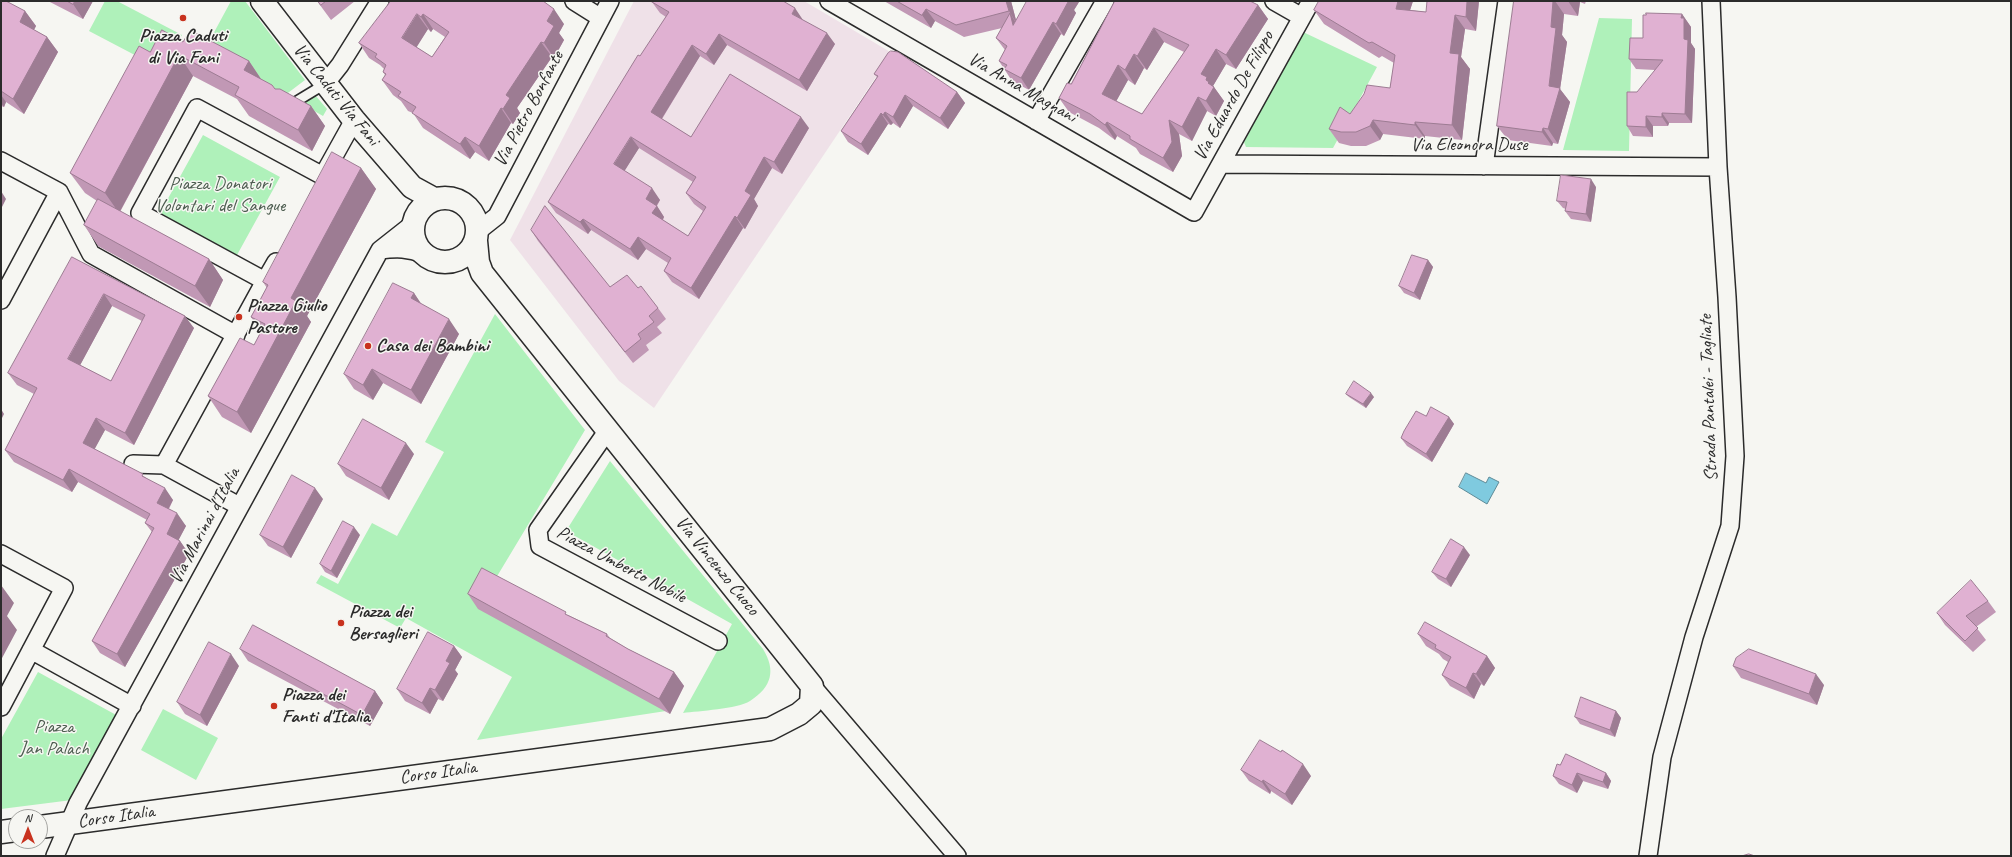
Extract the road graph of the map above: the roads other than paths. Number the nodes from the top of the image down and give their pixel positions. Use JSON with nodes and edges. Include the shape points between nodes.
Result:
{"nodes":[{"id":1,"x":262,"y":1,"type":"edge"},
{"id":2,"x":380,"y":1,"type":"edge"},
{"id":3,"x":574,"y":1,"type":"edge"},
{"id":4,"x":610,"y":1,"type":"edge"},
{"id":5,"x":829,"y":1,"type":"edge"},
{"id":6,"x":1106,"y":1,"type":"edge"},
{"id":7,"x":1274,"y":1,"type":"edge"},
{"id":8,"x":1311,"y":1,"type":"edge"},
{"id":9,"x":1507,"y":1,"type":"edge"},
{"id":10,"x":1711,"y":1,"type":"edge"},
{"id":11,"x":1302,"y":17,"type":"junction"},
{"id":12,"x":601,"y":18,"type":"junction"},
{"id":13,"x":325,"y":84,"type":"junction"},
{"id":14,"x":292,"y":104,"type":"edge"},
{"id":15,"x":354,"y":120,"type":"junction"},
{"id":16,"x":1036,"y":121,"type":"junction"},
{"id":17,"x":1,"y":161,"type":"edge"},
{"id":18,"x":1221,"y":164,"type":"junction"},
{"id":19,"x":1484,"y":166,"type":"junction"},
{"id":20,"x":1718,"y":167,"type":"junction"},
{"id":21,"x":412,"y":187,"type":"junction"},
{"id":22,"x":59,"y":192,"type":"junction"},
{"id":23,"x":434,"y":200,"type":"junction"},
{"id":24,"x":1194,"y":212,"type":"joint"},
{"id":25,"x":415,"y":219,"type":"junction"},
{"id":26,"x":477,"y":236,"type":"junction"},
{"id":27,"x":284,"y":246,"type":"edge"},
{"id":28,"x":380,"y":250,"type":"junction"},
{"id":29,"x":424,"y":254,"type":"junction"},
{"id":30,"x":454,"y":261,"type":"junction"},
{"id":31,"x":482,"y":273,"type":"junction"},
{"id":32,"x":265,"y":281,"type":"junction"},
{"id":33,"x":1,"y":300,"type":"edge"},
{"id":34,"x":236,"y":335,"type":"junction"},
{"id":35,"x":608,"y":430,"type":"junction"},
{"id":36,"x":133,"y":464,"type":"dead end"},
{"id":37,"x":164,"y":465,"type":"junction"},
{"id":38,"x":239,"y":506,"type":"junction"},
{"id":39,"x":1,"y":554,"type":"edge"},
{"id":40,"x":718,"y":641,"type":"dead end"},
{"id":41,"x":31,"y":650,"type":"junction"},
{"id":42,"x":812,"y":686,"type":"junction"},
{"id":43,"x":132,"y":706,"type":"junction"},
{"id":44,"x":1,"y":707,"type":"edge"},
{"id":45,"x":69,"y":823,"type":"junction"},
{"id":46,"x":48,"y":826,"type":"edge"},
{"id":47,"x":55,"y":856,"type":"edge"},
{"id":48,"x":957,"y":856,"type":"edge"},
{"id":49,"x":1648,"y":856,"type":"edge"}],
"edges":[{"from":1,"to":13,"type":"street","name":"Via Caduti Via Fani"},
{"from":2,"to":13,"type":"street","via":[[340,65]]},
{"from":3,"to":12,"type":"street"},
{"from":4,"to":12,"type":"street","name":"Via Pietro Bonfante"},
{"from":5,"to":16,"type":"street","name":"Via Anna Magnani"},
{"from":6,"to":16,"type":"street"},
{"from":7,"to":11,"type":"street"},
{"from":8,"to":11,"type":"street","name":"Via Eduardo De Filippo"},
{"from":9,"to":19,"type":"street"},
{"from":10,"to":20,"type":"street","name":"Strada Pantalei - Tagliate"},
{"from":11,"to":18,"type":"street","name":"Via Eduardo De Filippo"},
{"from":12,"to":26,"type":"street","name":"Via Pietro Bonfante","via":[[497,216]]},
{"from":13,"to":14,"type":"lane"},
{"from":13,"to":15,"type":"street","name":"Via Caduti Via Fani"},
{"from":15,"to":21,"type":"street","name":"Via Caduti Via Fani"},
{"from":15,"to":32,"type":"street","via":[[319,183],[197,108],[140,213]]},
{"from":16,"to":24,"type":"street","name":"Via Anna Magnani"},
{"from":17,"to":22,"type":"street"},
{"from":18,"to":19,"type":"street","name":"Via Eleonora Duse"},
{"from":18,"to":24,"type":"street","name":"Via Eduardo De Filippo"},
{"from":19,"to":20,"type":"street","name":"Via Eleonora Duse"},
{"from":20,"to":49,"type":"street","name":"Strada Pantalei - Tagliate","via":[[1735,456],[1730,526],[1694,637],[1662,757]]},
{"from":21,"to":23,"type":"street","name":"Via Caduti Via Fani"},
{"from":21,"to":25,"type":"street"},
{"from":22,"to":33,"type":"street"},
{"from":22,"to":34,"type":"street","via":[[92,254]]},
{"from":23,"to":25,"type":"street","via":[[424,205]]},
{"from":23,"to":26,"type":"street","via":[[450,198],[465,204],[474,216]]},
{"from":25,"to":28,"type":"street","name":"Via Marinai d'Italia"},
{"from":25,"to":29,"type":"street","via":[[415,240]]},
{"from":26,"to":30,"type":"street","via":[[467,254]]},
{"from":26,"to":31,"type":"street","name":"Via Vincenzo Cuoco","via":[[478,262]]},
{"from":27,"to":32,"type":"street"},
{"from":28,"to":29,"type":"street","via":[[409,249]]},
{"from":28,"to":38,"type":"street","name":"Via Marinai d'Italia"},
{"from":29,"to":30,"type":"street","via":[[433,260]]},
{"from":30,"to":31,"type":"street","name":"Via Vincenzo Cuoco"},
{"from":31,"to":35,"type":"street","name":"Via Vincenzo Cuoco"},
{"from":32,"to":34,"type":"street"},
{"from":34,"to":37,"type":"street"},
{"from":35,"to":40,"type":"street","name":"Piazza Umberto Nobile","via":[[538,530],[540,546]]},
{"from":35,"to":42,"type":"street","name":"Via Vincenzo Cuoco"},
{"from":36,"to":37,"type":"street"},
{"from":37,"to":38,"type":"street"},
{"from":38,"to":43,"type":"street","name":"Via Marinai d'Italia"},
{"from":39,"to":41,"type":"street","via":[[64,588]]},
{"from":41,"to":43,"type":"street"},
{"from":41,"to":44,"type":"street"},
{"from":42,"to":45,"type":"street","name":"Corso Italia","via":[[810,704],[799,714],[770,729]]},
{"from":42,"to":48,"type":"street","name":"Via Vincenzo Cuoco"},
{"from":43,"to":45,"type":"street","name":"Via Marinai d'Italia"},
{"from":45,"to":46,"type":"street","name":"Corso Italia"},
{"from":45,"to":47,"type":"street","name":"Via Marinai d'Italia"}]}
